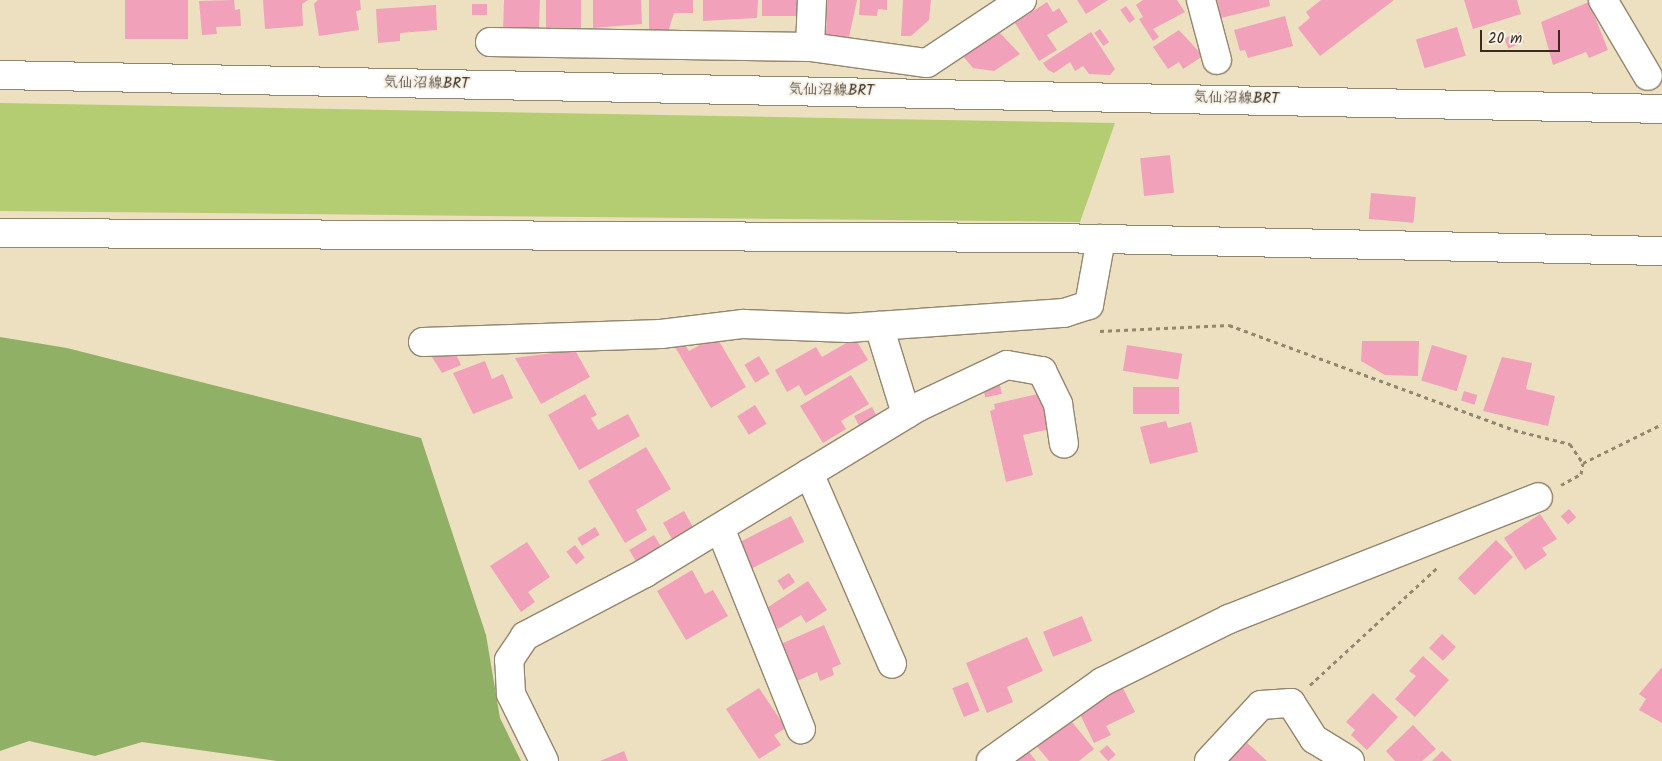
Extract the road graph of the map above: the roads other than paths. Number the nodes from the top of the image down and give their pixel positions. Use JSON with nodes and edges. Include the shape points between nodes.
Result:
{"nodes":[{"id":1,"x":812,"y":0,"type":"edge"},
{"id":2,"x":1022,"y":0,"type":"edge"},
{"id":3,"x":1200,"y":0,"type":"edge"},
{"id":4,"x":1603,"y":0,"type":"edge"},
{"id":5,"x":490,"y":42,"type":"dead end"},
{"id":6,"x":810,"y":48,"type":"junction"},
{"id":7,"x":1217,"y":60,"type":"dead end"},
{"id":8,"x":0,"y":75,"type":"edge"},
{"id":9,"x":1648,"y":76,"type":"dead end"},
{"id":10,"x":1662,"y":109,"type":"edge"},
{"id":11,"x":0,"y":233,"type":"edge"},
{"id":12,"x":1101,"y":239,"type":"junction"},
{"id":13,"x":1662,"y":251,"type":"edge"},
{"id":14,"x":878,"y":326,"type":"junction"},
{"id":15,"x":423,"y":342,"type":"dead end"},
{"id":16,"x":906,"y":414,"type":"junction"},
{"id":17,"x":1064,"y":444,"type":"dead end"},
{"id":18,"x":810,"y":473,"type":"junction"},
{"id":19,"x":1538,"y":496,"type":"road end"},
{"id":20,"x":720,"y":528,"type":"junction"},
{"id":21,"x":892,"y":664,"type":"dead end"},
{"id":22,"x":800,"y":729,"type":"dead end"},
{"id":23,"x":544,"y":761,"type":"edge"},
{"id":24,"x":990,"y":761,"type":"edge"},
{"id":25,"x":1209,"y":761,"type":"edge"},
{"id":26,"x":1350,"y":761,"type":"edge"}],
"edges":[{"from":1,"to":6,"type":"street"},
{"from":2,"to":6,"type":"street","via":[[926,63]]},
{"from":3,"to":7,"type":"street"},
{"from":4,"to":9,"type":"street"},
{"from":5,"to":6,"type":"street"},
{"from":8,"to":10,"type":"street","name":"気仙沼線BRT"},
{"from":11,"to":12,"type":"street"},
{"from":12,"to":13,"type":"street"},
{"from":12,"to":14,"type":"street","via":[[1089,305],[1064,313]]},
{"from":14,"to":15,"type":"street","via":[[744,324],[661,334]]},
{"from":14,"to":16,"type":"street"},
{"from":16,"to":17,"type":"street","via":[[1007,365],[1042,371],[1058,404]]},
{"from":16,"to":18,"type":"street"},
{"from":18,"to":20,"type":"street"},
{"from":18,"to":21,"type":"street"},
{"from":19,"to":24,"type":"street","via":[[1229,618],[1102,682]]},
{"from":20,"to":22,"type":"street"},
{"from":20,"to":23,"type":"street","via":[[525,636],[509,660],[512,694]]},
{"from":25,"to":26,"type":"street","via":[[1261,705],[1291,703],[1314,739]]}]}
